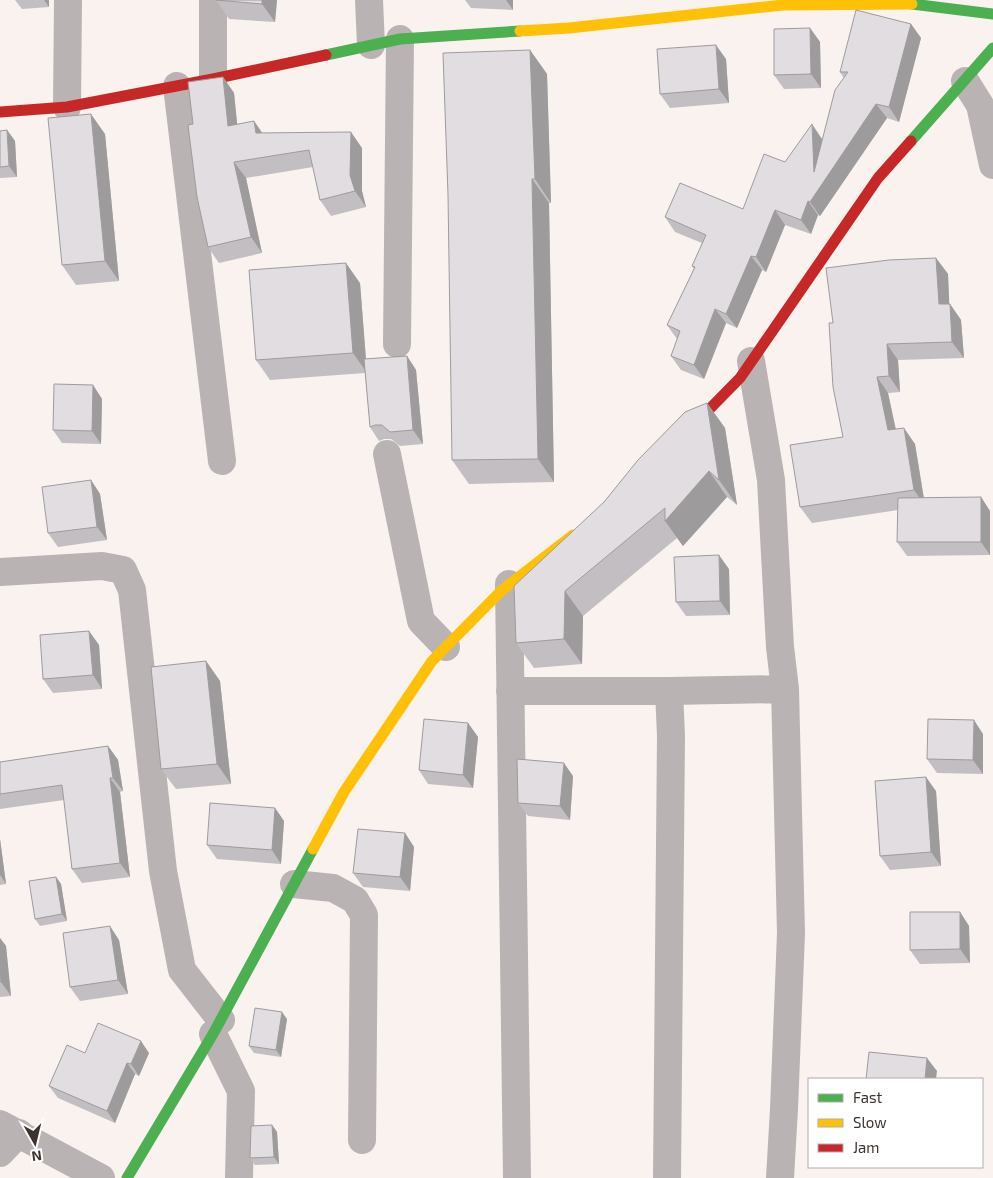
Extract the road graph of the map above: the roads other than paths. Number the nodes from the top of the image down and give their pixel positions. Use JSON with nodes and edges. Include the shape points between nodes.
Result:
{"nodes":[{"id":1,"x":68,"y":0,"type":"edge"},
{"id":2,"x":213,"y":0,"type":"edge"},
{"id":3,"x":369,"y":0,"type":"edge"},
{"id":4,"x":667,"y":9,"type":"edge"},
{"id":5,"x":993,"y":14,"type":"edge"},
{"id":6,"x":400,"y":38,"type":"junction"},
{"id":7,"x":371,"y":45,"type":"junction"},
{"id":8,"x":993,"y":48,"type":"edge"},
{"id":9,"x":213,"y":79,"type":"junction"},
{"id":10,"x":965,"y":81,"type":"junction"},
{"id":11,"x":177,"y":86,"type":"junction"},
{"id":12,"x":67,"y":107,"type":"junction"},
{"id":13,"x":0,"y":112,"type":"edge"},
{"id":14,"x":993,"y":165,"type":"edge"},
{"id":15,"x":398,"y":344,"type":"dead end"},
{"id":16,"x":751,"y":361,"type":"junction"},
{"id":17,"x":678,"y":441,"type":"edge"},
{"id":18,"x":387,"y":454,"type":"dead end"},
{"id":19,"x":222,"y":461,"type":"dead end"},
{"id":20,"x":585,"y":526,"type":"edge"},
{"id":21,"x":0,"y":572,"type":"edge"},
{"id":22,"x":509,"y":584,"type":"junction"},
{"id":23,"x":446,"y":646,"type":"junction"},
{"id":24,"x":785,"y":689,"type":"junction"},
{"id":25,"x":510,"y":691,"type":"junction"},
{"id":26,"x":669,"y":691,"type":"junction"},
{"id":27,"x":294,"y":884,"type":"junction"},
{"id":28,"x":217,"y":1027,"type":"junction"},
{"id":29,"x":9,"y":1128,"type":"edge"},
{"id":30,"x":362,"y":1140,"type":"dead end"},
{"id":31,"x":0,"y":1153,"type":"edge"},
{"id":32,"x":101,"y":1178,"type":"edge"},
{"id":33,"x":126,"y":1178,"type":"edge"},
{"id":34,"x":239,"y":1178,"type":"edge"},
{"id":35,"x":517,"y":1178,"type":"edge"},
{"id":36,"x":667,"y":1178,"type":"edge"},
{"id":37,"x":780,"y":1178,"type":"edge"}],
"edges":[{"from":1,"to":12,"type":"street"},
{"from":2,"to":9,"type":"street"},
{"from":3,"to":7,"type":"street"},
{"from":4,"to":5,"type":"street","via":[[905,3]]},
{"from":4,"to":6,"type":"street","via":[[569,28]]},
{"from":6,"to":7,"type":"street"},
{"from":6,"to":15,"type":"street"},
{"from":7,"to":9,"type":"street"},
{"from":8,"to":10,"type":"street"},
{"from":9,"to":11,"type":"street"},
{"from":10,"to":14,"type":"street","via":[[980,105]]},
{"from":10,"to":16,"type":"street","via":[[878,178]]},
{"from":11,"to":12,"type":"street"},
{"from":11,"to":19,"type":"street"},
{"from":12,"to":13,"type":"street"},
{"from":16,"to":17,"type":"street","via":[[740,378]]},
{"from":16,"to":24,"type":"street","via":[[771,480]]},
{"from":18,"to":23,"type":"street","via":[[421,621]]},
{"from":20,"to":22,"type":"street"},
{"from":21,"to":28,"type":"street","via":[[102,566],[123,570],[132,590],[163,871],[182,970]]},
{"from":22,"to":23,"type":"street"},
{"from":22,"to":25,"type":"street"},
{"from":23,"to":27,"type":"street","via":[[432,661],[344,792]]},
{"from":24,"to":26,"type":"street"},
{"from":24,"to":37,"type":"street","via":[[791,933]]},
{"from":25,"to":26,"type":"street"},
{"from":25,"to":35,"type":"street"},
{"from":26,"to":36,"type":"street"},
{"from":27,"to":28,"type":"street"},
{"from":27,"to":30,"type":"street","via":[[333,888],[355,900],[364,915]]},
{"from":28,"to":33,"type":"street"},
{"from":28,"to":34,"type":"street","via":[[241,1091]]},
{"from":29,"to":31,"type":"street"},
{"from":29,"to":32,"type":"street"}]}
